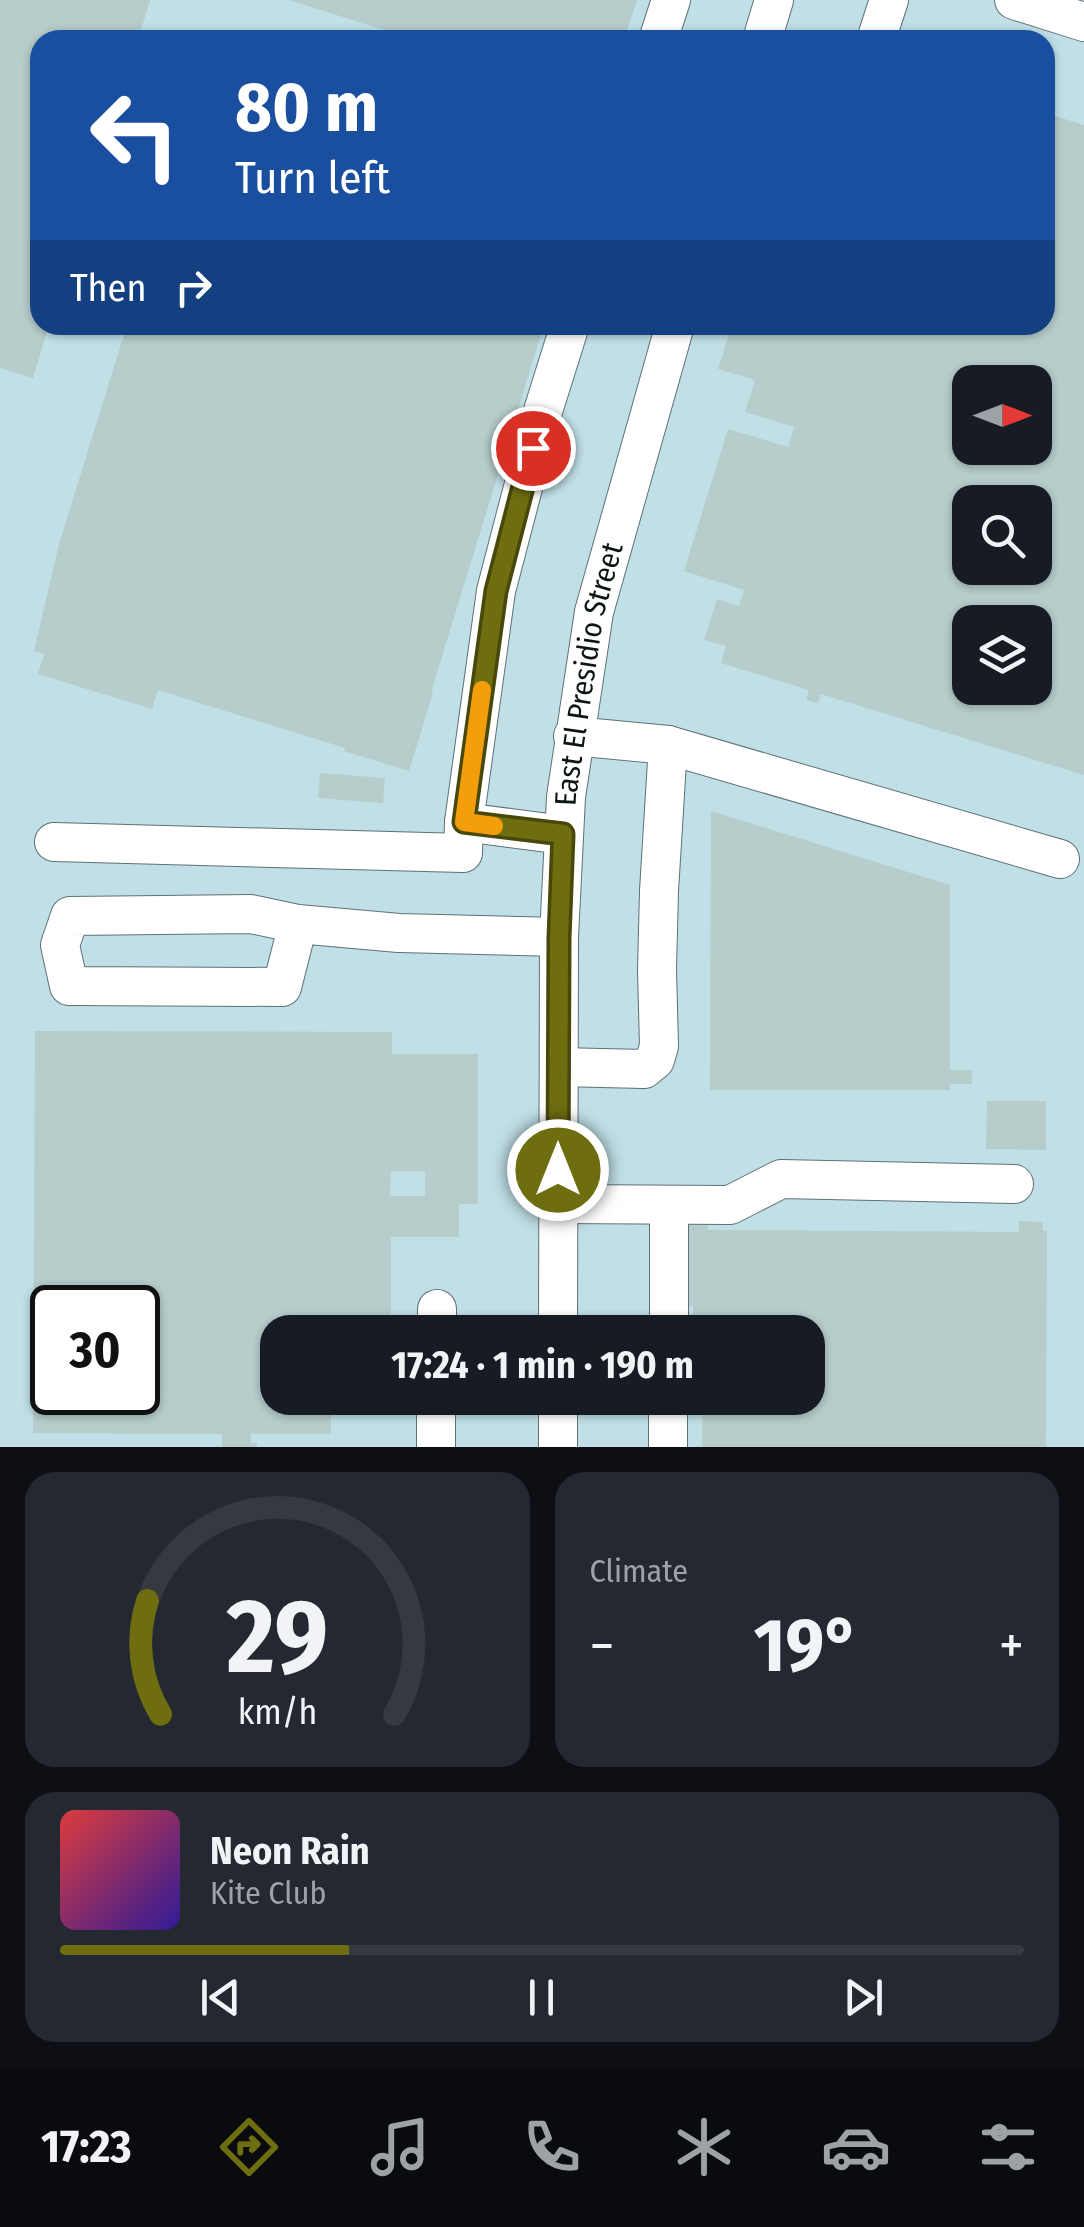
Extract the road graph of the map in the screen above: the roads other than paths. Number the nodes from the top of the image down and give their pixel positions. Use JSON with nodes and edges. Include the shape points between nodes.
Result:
{"nodes":[{"id":1,"x":671,"y":0,"type":"edge"},
{"id":2,"x":774,"y":0,"type":"edge"},
{"id":3,"x":890,"y":0,"type":"edge"},
{"id":4,"x":1014,"y":0,"type":"edge"},
{"id":5,"x":1084,"y":22,"type":"edge"},
{"id":6,"x":661,"y":30,"type":"edge"},
{"id":7,"x":765,"y":30,"type":"edge"},
{"id":8,"x":880,"y":30,"type":"edge"},
{"id":9,"x":567,"y":335,"type":"edge"},
{"id":10,"x":671,"y":335,"type":"edge"},
{"id":11,"x":573,"y":736,"type":"junction"},
{"id":12,"x":668,"y":745,"type":"junction"},
{"id":13,"x":466,"y":806,"type":"junction"},
{"id":14,"x":563,"y":834,"type":"junction"},
{"id":15,"x":54,"y":842,"type":"dead end"},
{"id":16,"x":1060,"y":859,"type":"dead end"},
{"id":17,"x":298,"y":924,"type":"junction"},
{"id":18,"x":559,"y":938,"type":"junction"},
{"id":19,"x":559,"y":1068,"type":"junction"},
{"id":20,"x":1014,"y":1184,"type":"dead end"},
{"id":21,"x":558,"y":1204,"type":"junction"},
{"id":22,"x":670,"y":1204,"type":"junction"},
{"id":23,"x":558,"y":1315,"type":"edge"},
{"id":24,"x":668,"y":1315,"type":"edge"},
{"id":25,"x":436,"y":1415,"type":"edge"},
{"id":26,"x":558,"y":1415,"type":"edge"},
{"id":27,"x":668,"y":1415,"type":"edge"},
{"id":28,"x":436,"y":1447,"type":"edge"},
{"id":29,"x":558,"y":1447,"type":"edge"},
{"id":30,"x":668,"y":1447,"type":"edge"}],
"edges":[{"from":1,"to":6,"type":"street"},
{"from":2,"to":7,"type":"street"},
{"from":3,"to":8,"type":"street"},
{"from":4,"to":5,"type":"street"},
{"from":9,"to":13,"type":"street","via":[[496,591]]},
{"from":10,"to":11,"type":"street","name":"East El Presidio Street","via":[[598,594]]},
{"from":11,"to":12,"type":"street"},
{"from":11,"to":14,"type":"street","name":"East El Presidio Street"},
{"from":12,"to":16,"type":"street"},
{"from":12,"to":19,"type":"street","via":[[655,1060],[644,1069]]},
{"from":13,"to":14,"type":"street"},
{"from":13,"to":15,"type":"street","via":[[463,853]]},
{"from":14,"to":18,"type":"street","name":"East El Presidio Street"},
{"from":17,"to":17,"type":"street","via":[[251,914],[70,916],[60,945],[69,986],[282,987]]},
{"from":17,"to":18,"type":"street"},
{"from":18,"to":19,"type":"street","name":"East El Presidio Street"},
{"from":19,"to":21,"type":"street","name":"East El Presidio Street"},
{"from":20,"to":22,"type":"street","via":[[780,1178],[730,1205]]},
{"from":21,"to":22,"type":"street"},
{"from":21,"to":23,"type":"street","name":"East El Presidio Street"},
{"from":22,"to":24,"type":"street"},
{"from":25,"to":28,"type":"street"},
{"from":26,"to":29,"type":"street"},
{"from":27,"to":30,"type":"street"}]}
